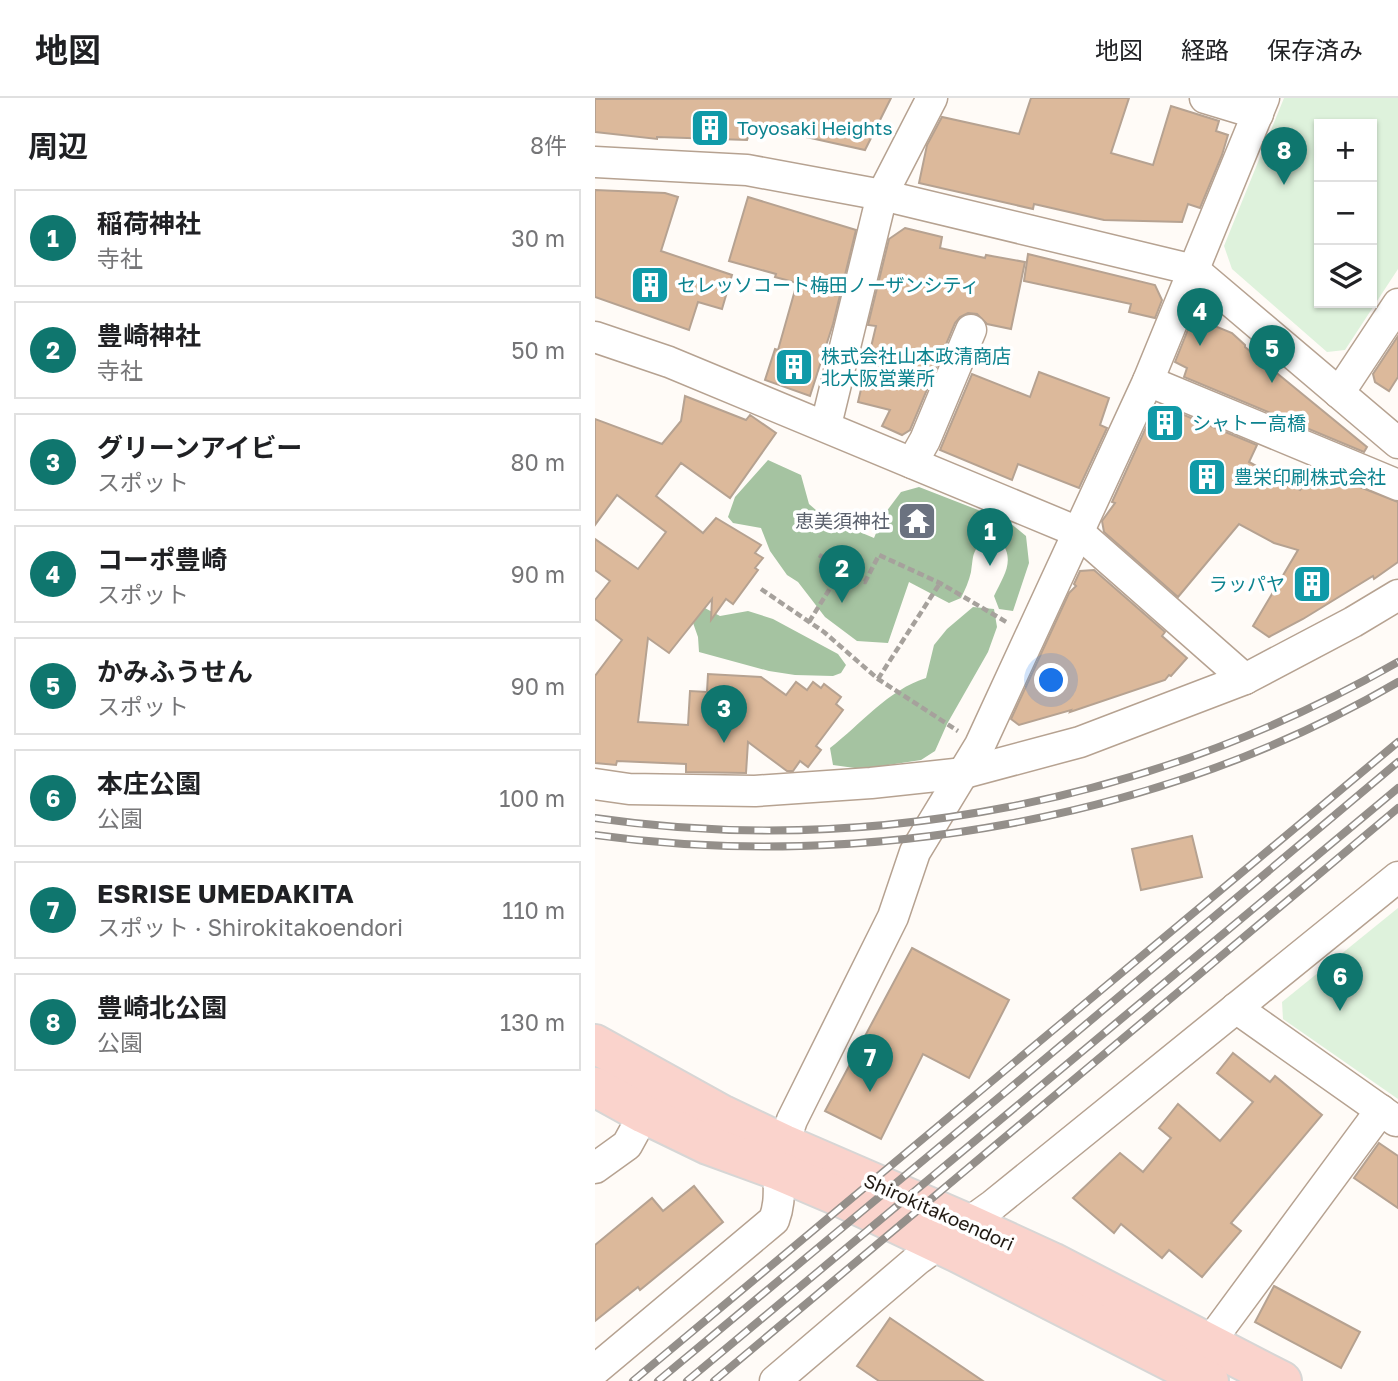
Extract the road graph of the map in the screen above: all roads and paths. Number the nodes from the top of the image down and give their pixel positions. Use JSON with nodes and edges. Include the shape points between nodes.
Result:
{"nodes":[{"id":1,"x":932,"y":98,"type":"edge"},
{"id":2,"x":1205,"y":98,"type":"edge"},
{"id":3,"x":1261,"y":106,"type":"edge"},
{"id":4,"x":595,"y":162,"type":"edge"},
{"id":5,"x":882,"y":195,"type":"junction"},
{"id":6,"x":1194,"y":270,"type":"junction"},
{"id":7,"x":1398,"y":304,"type":"edge"},
{"id":8,"x":971,"y":330,"type":"dead end"},
{"id":9,"x":595,"y":337,"type":"edge"},
{"id":10,"x":1148,"y":381,"type":"junction"},
{"id":11,"x":1339,"y":393,"type":"junction"},
{"id":12,"x":825,"y":425,"type":"junction"},
{"id":13,"x":1398,"y":443,"type":"edge"},
{"id":14,"x":912,"y":463,"type":"junction"},
{"id":15,"x":1398,"y":485,"type":"edge"},
{"id":16,"x":1078,"y":532,"type":"junction"},
{"id":17,"x":819,"y":555,"type":"dead end"},
{"id":18,"x":842,"y":569,"type":"junction"},
{"id":19,"x":940,"y":583,"type":"junction"},
{"id":20,"x":761,"y":589,"type":"dead end"},
{"id":21,"x":1398,"y":595,"type":"edge"},
{"id":22,"x":809,"y":622,"type":"junction"},
{"id":23,"x":1030,"y":636,"type":"junction"},
{"id":24,"x":878,"y":679,"type":"junction"},
{"id":25,"x":1245,"y":679,"type":"junction"},
{"id":26,"x":980,"y":744,"type":"junction"},
{"id":27,"x":964,"y":773,"type":"junction"},
{"id":28,"x":595,"y":784,"type":"edge"},
{"id":29,"x":1398,"y":877,"type":"edge"},
{"id":30,"x":1236,"y":1009,"type":"junction"},
{"id":31,"x":595,"y":1044,"type":"edge"},
{"id":32,"x":595,"y":1087,"type":"edge"},
{"id":33,"x":644,"y":1114,"type":"junction"},
{"id":34,"x":1390,"y":1116,"type":"edge"},
{"id":35,"x":781,"y":1157,"type":"junction"},
{"id":36,"x":595,"y":1168,"type":"edge"},
{"id":37,"x":969,"y":1224,"type":"junction"},
{"id":38,"x":937,"y":1245,"type":"junction"},
{"id":39,"x":1209,"y":1343,"type":"junction"},
{"id":40,"x":595,"y":1370,"type":"edge"},
{"id":41,"x":1171,"y":1372,"type":"edge"},
{"id":42,"x":785,"y":1378,"type":"edge"},
{"id":43,"x":1209,"y":1381,"type":"edge"},
{"id":44,"x":1282,"y":1381,"type":"edge"}],
"edges":[{"from":1,"to":5,"type":"street"},
{"from":2,"to":3,"type":"street"},
{"from":3,"to":6,"type":"street"},
{"from":4,"to":5,"type":"street","via":[[747,170]]},
{"from":5,"to":6,"type":"street"},
{"from":5,"to":12,"type":"street"},
{"from":6,"to":10,"type":"street"},
{"from":6,"to":11,"type":"street"},
{"from":7,"to":11,"type":"street"},
{"from":8,"to":14,"type":"street"},
{"from":9,"to":12,"type":"street"},
{"from":10,"to":15,"type":"street"},
{"from":10,"to":16,"type":"street"},
{"from":11,"to":13,"type":"street"},
{"from":12,"to":14,"type":"street"},
{"from":14,"to":16,"type":"street"},
{"from":16,"to":23,"type":"street"},
{"from":16,"to":25,"type":"street"},
{"from":17,"to":18,"type":"path"},
{"from":18,"to":19,"type":"path","via":[[865,582],[880,555]]},
{"from":18,"to":22,"type":"path"},
{"from":19,"to":23,"type":"path"},
{"from":19,"to":24,"type":"path"},
{"from":20,"to":22,"type":"path"},
{"from":21,"to":25,"type":"street"},
{"from":22,"to":24,"type":"path"},
{"from":23,"to":26,"type":"street"},
{"from":24,"to":26,"type":"path"},
{"from":25,"to":27,"type":"street","via":[[1080,742]]},
{"from":26,"to":27,"type":"street"},
{"from":27,"to":28,"type":"street","via":[[755,792]]},
{"from":27,"to":35,"type":"street","via":[[915,852],[893,917],[792,1121]]},
{"from":29,"to":30,"type":"street"},
{"from":30,"to":34,"type":"street"},
{"from":30,"to":37,"type":"street"},
{"from":31,"to":35,"type":"main road","name":"Shirokitakoendori","via":[[723,1115]]},
{"from":32,"to":33,"type":"main road","name":"Shirokitakoendori"},
{"from":33,"to":35,"type":"main road","name":"Shirokitakoendori","via":[[708,1145]]},
{"from":33,"to":36,"type":"street","via":[[627,1145]]},
{"from":34,"to":39,"type":"street"},
{"from":35,"to":37,"type":"main road","name":"Shirokitakoendori"},
{"from":35,"to":38,"type":"main road","name":"Shirokitakoendori","via":[[840,1197]]},
{"from":35,"to":40,"type":"street","via":[[780,1205],[774,1220]]},
{"from":37,"to":38,"type":"street"},
{"from":37,"to":39,"type":"main road","name":"Shirokitakoendori"},
{"from":38,"to":41,"type":"main road","name":"Shirokitakoendori","via":[[1037,1292]]},
{"from":38,"to":42,"type":"street"},
{"from":39,"to":44,"type":"main road","name":"Shirokitakoendori"},
{"from":41,"to":43,"type":"main road","name":"Shirokitakoendori"}]}
